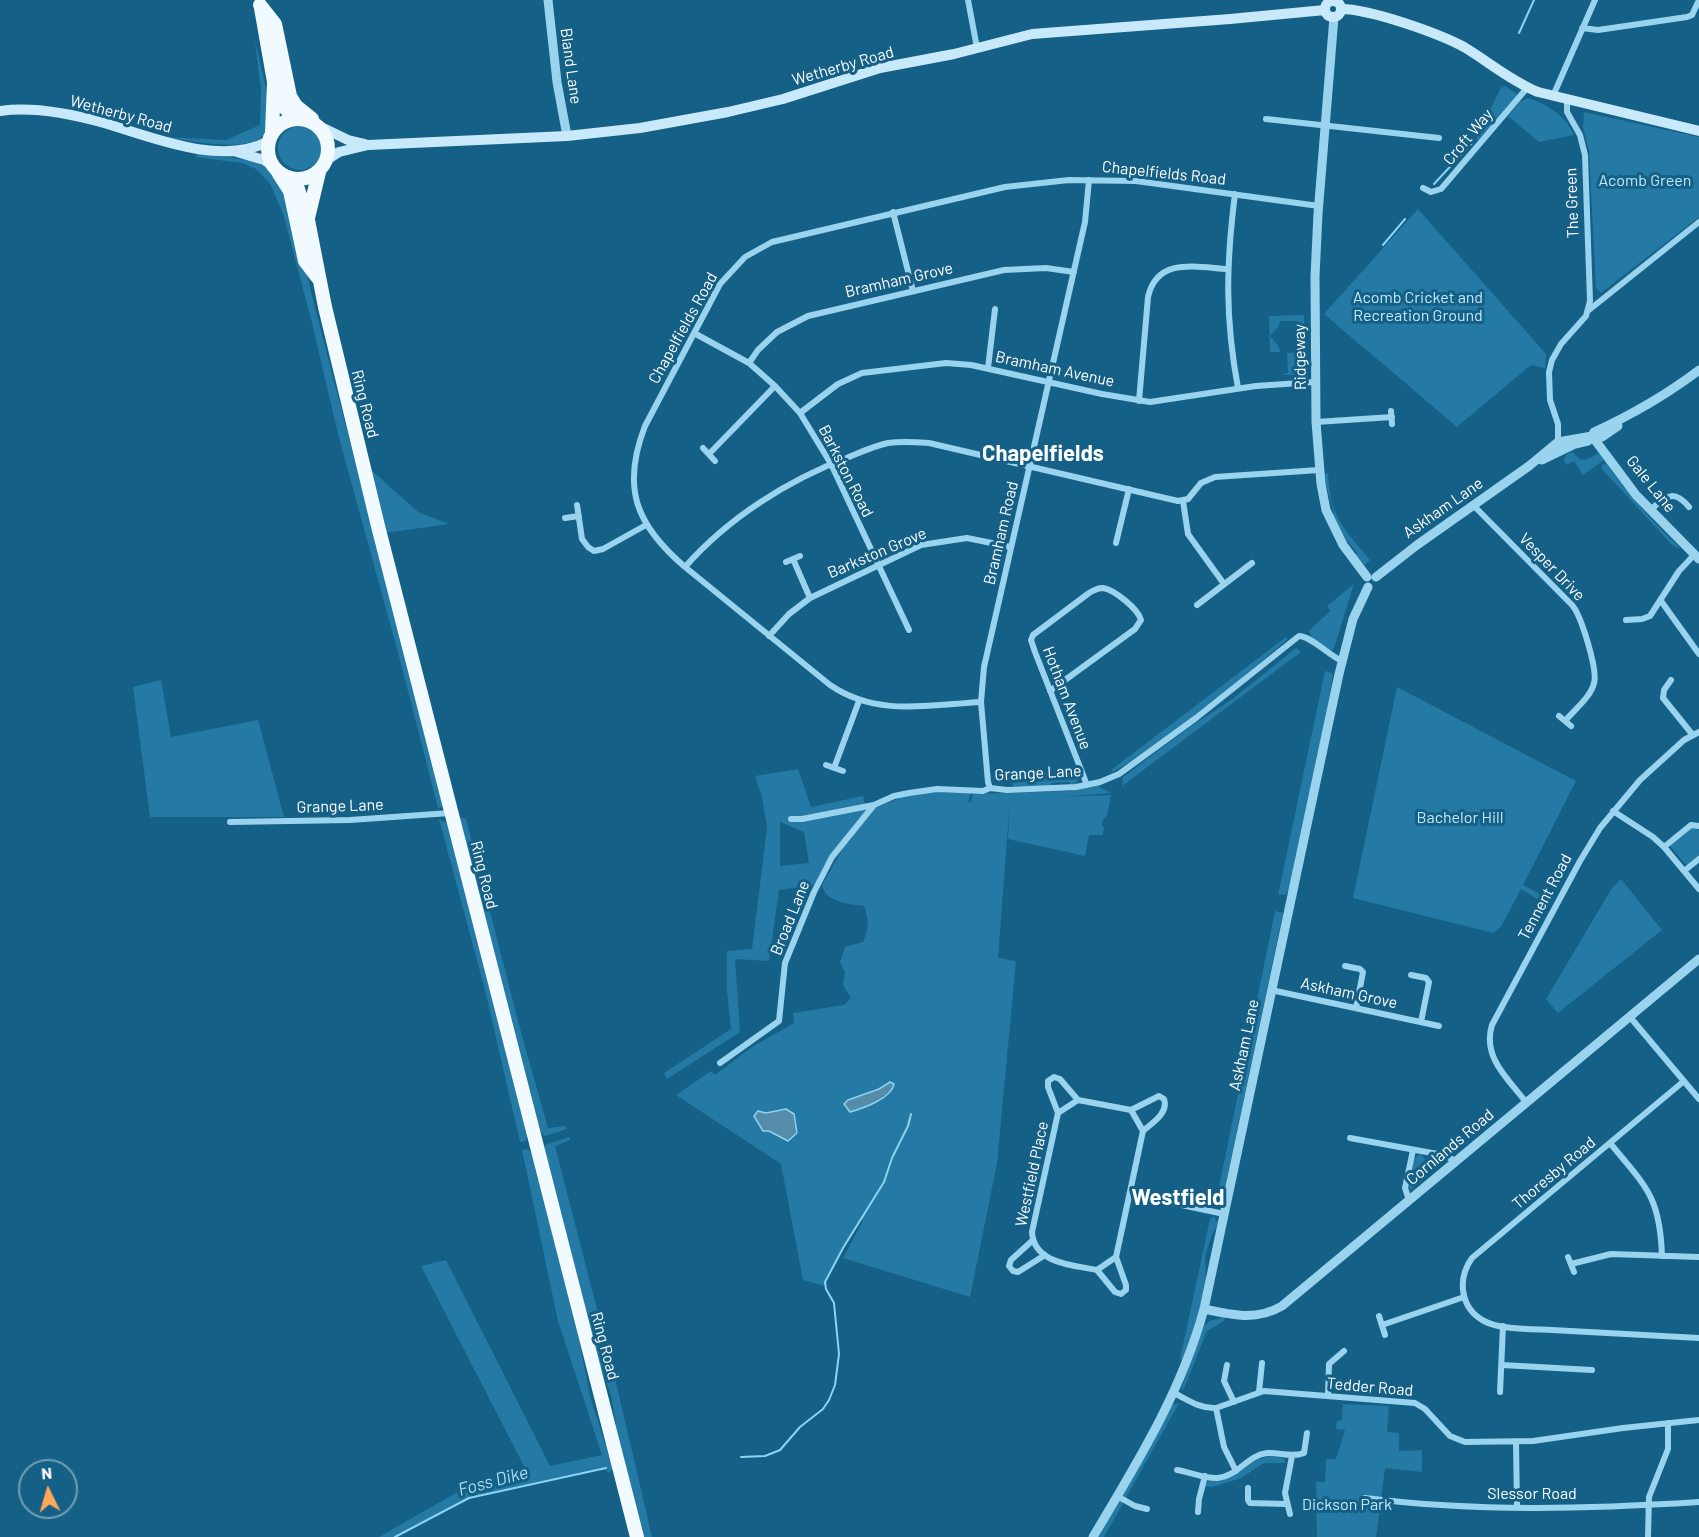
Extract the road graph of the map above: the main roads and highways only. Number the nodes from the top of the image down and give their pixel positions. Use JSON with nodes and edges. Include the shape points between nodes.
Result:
{"nodes":[{"id":1,"x":260,"y":3,"type":"edge"},
{"id":2,"x":1336,"y":6,"type":"edge"},
{"id":3,"x":274,"y":82,"type":"junction"},
{"id":4,"x":0,"y":111,"type":"edge"},
{"id":5,"x":296,"y":119,"type":"junction"},
{"id":6,"x":323,"y":128,"type":"junction"},
{"id":7,"x":1699,"y":130,"type":"edge"},
{"id":8,"x":271,"y":137,"type":"junction"},
{"id":9,"x":368,"y":145,"type":"junction"},
{"id":10,"x":234,"y":151,"type":"junction"},
{"id":11,"x":328,"y":159,"type":"junction"},
{"id":12,"x":271,"y":165,"type":"junction"},
{"id":13,"x":319,"y":172,"type":"junction"},
{"id":14,"x":295,"y":180,"type":"junction"},
{"id":15,"x":308,"y":220,"type":"junction"},
{"id":16,"x":319,"y":279,"type":"junction"},
{"id":17,"x":637,"y":1537,"type":"edge"}],
"edges":[{"from":1,"to":3,"type":"highway"},
{"from":1,"to":6,"type":"highway","via":[[274,24],[290,96],[302,112]]},
{"from":2,"to":7,"type":"main road","via":[[1450,40],[1527,88]]},
{"from":2,"to":9,"type":"main road","name":"Wetherby Road","via":[[1329,16],[1325,10],[1042,32],[880,68],[783,99],[640,128],[567,136]]},
{"from":3,"to":5,"type":"highway","via":[[285,108]]},
{"from":3,"to":8,"type":"highway"},
{"from":4,"to":10,"type":"main road","name":"Wetherby Road","via":[[62,113],[171,143]]},
{"from":5,"to":6,"type":"highway"},
{"from":5,"to":8,"type":"highway","via":[[282,123]]},
{"from":6,"to":9,"type":"main road","name":"Wetherby Road"},
{"from":6,"to":11,"type":"highway"},
{"from":8,"to":10,"type":"main road","name":"Wetherby Road","via":[[255,147]]},
{"from":8,"to":12,"type":"highway"},
{"from":9,"to":11,"type":"main road","name":"Wetherby Road"},
{"from":10,"to":12,"type":"main road","name":"Wetherby Road"},
{"from":11,"to":13,"type":"highway"},
{"from":12,"to":14,"type":"highway"},
{"from":12,"to":16,"type":"highway","via":[[290,191],[305,261]]},
{"from":13,"to":14,"type":"highway"},
{"from":13,"to":15,"type":"highway","name":"Ring Road"},
{"from":14,"to":15,"type":"highway","name":"Ring Road"},
{"from":15,"to":16,"type":"highway","name":"Ring Road"},
{"from":16,"to":17,"type":"highway","name":"Ring Road","via":[[381,538]]}]}
